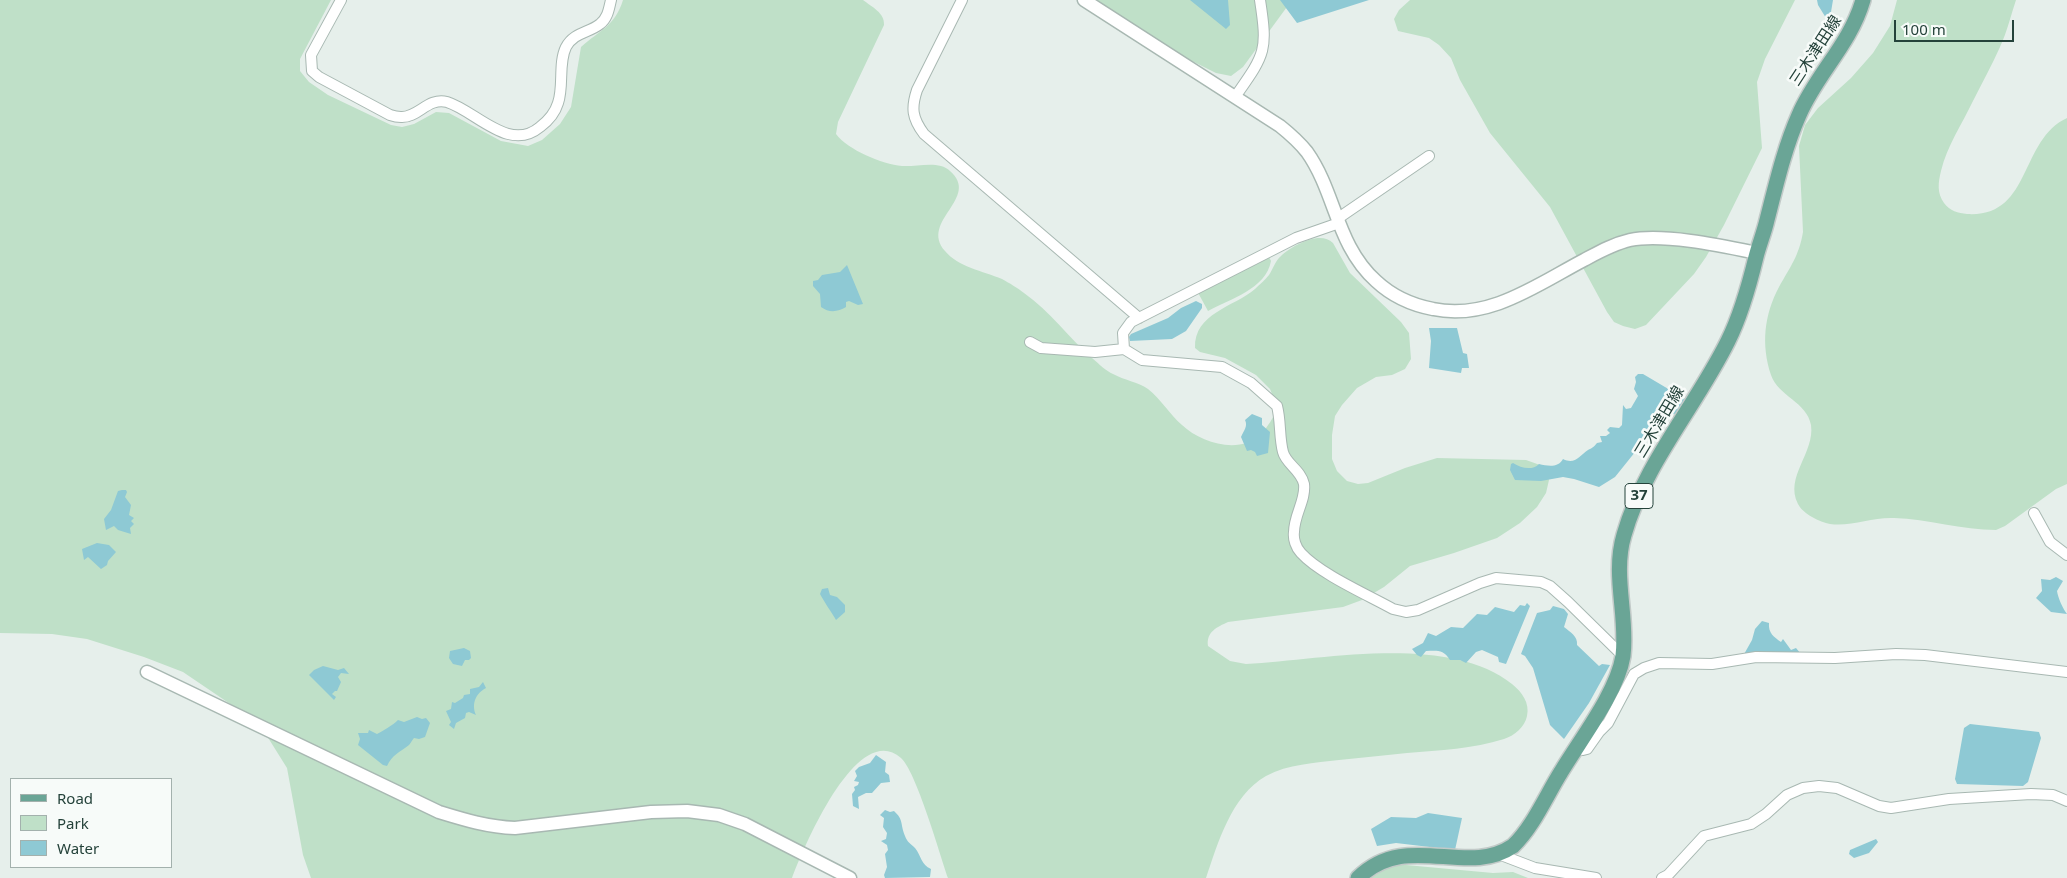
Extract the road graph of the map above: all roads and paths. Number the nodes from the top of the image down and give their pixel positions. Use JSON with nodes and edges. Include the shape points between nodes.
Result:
{"nodes":[{"id":1,"x":341,"y":0,"type":"edge"},
{"id":2,"x":611,"y":0,"type":"edge"},
{"id":3,"x":962,"y":0,"type":"edge"},
{"id":4,"x":1084,"y":0,"type":"edge"},
{"id":5,"x":1260,"y":0,"type":"edge"},
{"id":6,"x":1863,"y":0,"type":"edge"},
{"id":7,"x":1235,"y":97,"type":"junction"},
{"id":8,"x":1429,"y":156,"type":"dead end"},
{"id":9,"x":1338,"y":221,"type":"junction"},
{"id":10,"x":1757,"y":253,"type":"junction"},
{"id":11,"x":1139,"y":318,"type":"junction"},
{"id":12,"x":1030,"y":342,"type":"dead end"},
{"id":13,"x":1124,"y":349,"type":"junction"},
{"id":14,"x":2034,"y":513,"type":"dead end"},
{"id":15,"x":2067,"y":555,"type":"edge"},
{"id":16,"x":1622,"y":656,"type":"junction"},
{"id":17,"x":147,"y":672,"type":"dead end"},
{"id":18,"x":2067,"y":672,"type":"edge"},
{"id":19,"x":1575,"y":748,"type":"junction"},
{"id":20,"x":2067,"y":800,"type":"edge"},
{"id":21,"x":1501,"y":855,"type":"junction"},
{"id":22,"x":850,"y":878,"type":"edge"},
{"id":23,"x":1358,"y":878,"type":"edge"},
{"id":24,"x":1596,"y":878,"type":"edge"},
{"id":25,"x":1662,"y":878,"type":"edge"}],
"edges":[{"from":1,"to":2,"type":"street","via":[[311,55],[312,71],[319,77],[390,115],[402,118],[430,103],[447,102],[510,135],[522,136],[534,132],[554,113],[559,102],[565,50],[570,40],[601,24]]},
{"from":3,"to":11,"type":"street","via":[[917,90],[913,115],[917,124],[924,134]]},
{"from":4,"to":7,"type":"street"},
{"from":5,"to":7,"type":"street","via":[[1264,50]]},
{"from":6,"to":10,"type":"main road","name":"三木津田線","number":"37","via":[[1851,32],[1799,113]]},
{"from":7,"to":9,"type":"street","via":[[1280,126],[1308,153]]},
{"from":8,"to":9,"type":"street"},
{"from":9,"to":10,"type":"street","via":[[1356,259],[1376,281],[1395,296],[1417,306],[1442,311],[1472,311],[1496,305],[1610,246],[1640,238],[1661,238]]},
{"from":9,"to":11,"type":"street","via":[[1296,238]]},
{"from":10,"to":16,"type":"main road","name":"三木津田線","number":"37","via":[[1728,341],[1632,509],[1619,559]]},
{"from":11,"to":13,"type":"street","via":[[1131,322],[1123,333]]},
{"from":12,"to":13,"type":"street","via":[[1041,348],[1095,352]]},
{"from":13,"to":16,"type":"street","via":[[1142,360],[1222,367],[1251,383],[1273,401],[1280,416],[1283,454],[1303,481],[1305,494],[1298,511],[1295,542],[1301,553],[1323,570],[1393,609],[1406,612],[1496,578],[1540,582],[1550,586],[1568,602]]},
{"from":14,"to":15,"type":"street","via":[[2050,542]]},
{"from":16,"to":19,"type":"main road","name":"三木津田線","number":"37","via":[[1611,689]]},
{"from":17,"to":22,"type":"street","via":[[439,812],[469,822],[515,828],[651,812],[687,811],[720,815],[745,824]]},
{"from":18,"to":19,"type":"street","via":[[1896,654],[1836,658],[1756,657],[1712,664],[1659,662],[1634,674],[1608,723],[1587,749]]},
{"from":19,"to":21,"type":"main road","name":"三木津田線","number":"37","via":[[1530,822]]},
{"from":20,"to":25,"type":"street","via":[[2053,795],[2031,794],[1948,799],[1891,808],[1837,788],[1803,788],[1787,795],[1750,824],[1704,836]]},
{"from":21,"to":23,"type":"main road","name":"三木津田線","number":"37","via":[[1473,864],[1420,857],[1400,858],[1368,869]]},
{"from":21,"to":24,"type":"street","via":[[1535,868]]}]}
